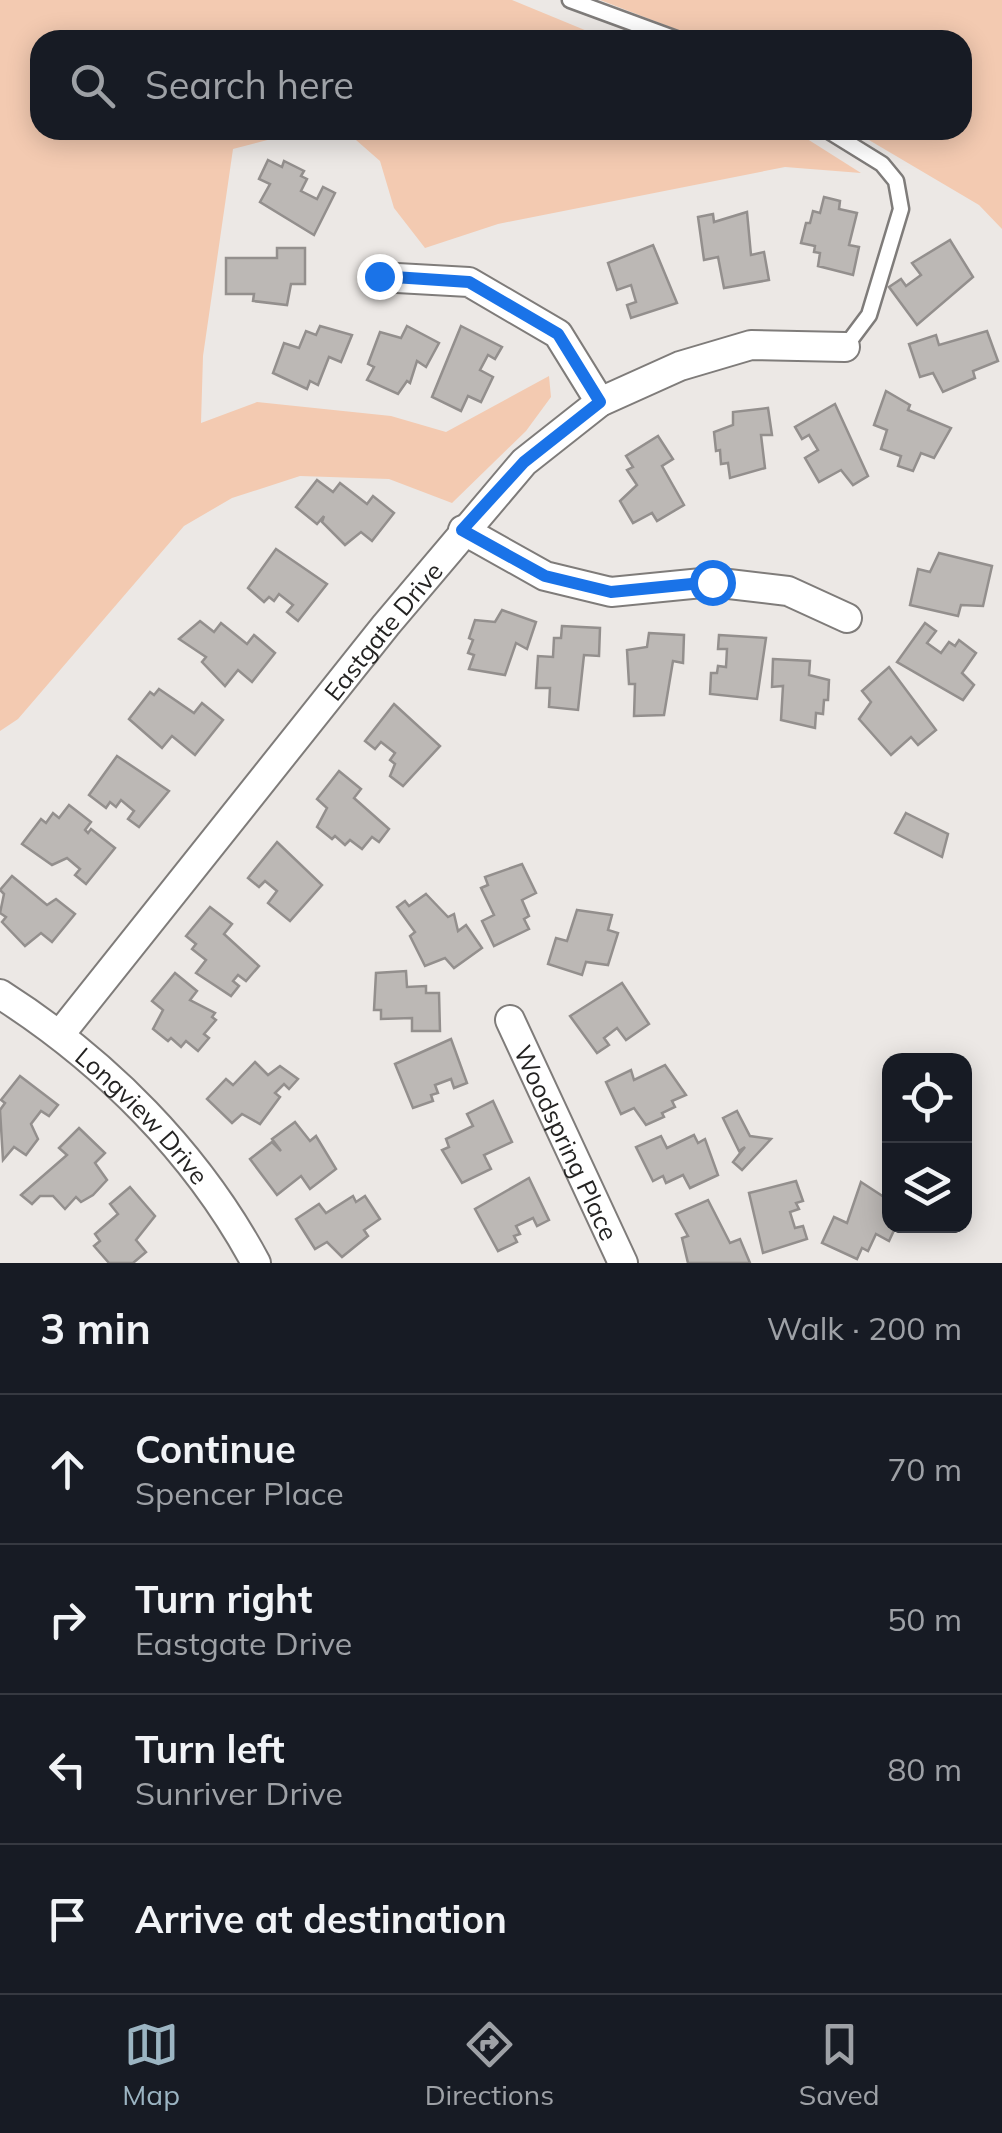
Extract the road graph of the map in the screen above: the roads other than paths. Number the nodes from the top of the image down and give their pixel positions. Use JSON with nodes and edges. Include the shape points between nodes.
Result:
{"nodes":[{"id":1,"x":570,"y":0,"type":"edge"},
{"id":2,"x":652,"y":30,"type":"edge"},
{"id":3,"x":842,"y":140,"type":"edge"},
{"id":4,"x":379,"y":276,"type":"dead end"},
{"id":5,"x":846,"y":347,"type":"joint"},
{"id":6,"x":600,"y":402,"type":"junction"},
{"id":7,"x":462,"y":530,"type":"junction"},
{"id":8,"x":846,"y":618,"type":"dead end"},
{"id":9,"x":0,"y":994,"type":"edge"},
{"id":10,"x":510,"y":1020,"type":"dead end"},
{"id":11,"x":61,"y":1032,"type":"junction"},
{"id":12,"x":256,"y":1263,"type":"edge"},
{"id":13,"x":623,"y":1263,"type":"edge"}],
"edges":[{"from":1,"to":2,"type":"lane"},
{"from":3,"to":5,"type":"lane","via":[[882,164],[896,181],[901,208],[869,315]]},
{"from":4,"to":6,"type":"street","via":[[469,282],[558,334]]},
{"from":5,"to":6,"type":"street","name":"Eastgate Drive","via":[[751,345],[680,366]]},
{"from":6,"to":7,"type":"street","name":"Eastgate Drive","via":[[524,462]]},
{"from":7,"to":8,"type":"street","via":[[545,576],[611,592],[731,584],[788,590]]},
{"from":7,"to":11,"type":"street","name":"Eastgate Drive"},
{"from":9,"to":11,"type":"street","name":"Longview Drive"},
{"from":10,"to":13,"type":"street","name":"Woodspring Place"},
{"from":11,"to":12,"type":"street","name":"Longview Drive","via":[[149,1116],[227,1209]]}]}
